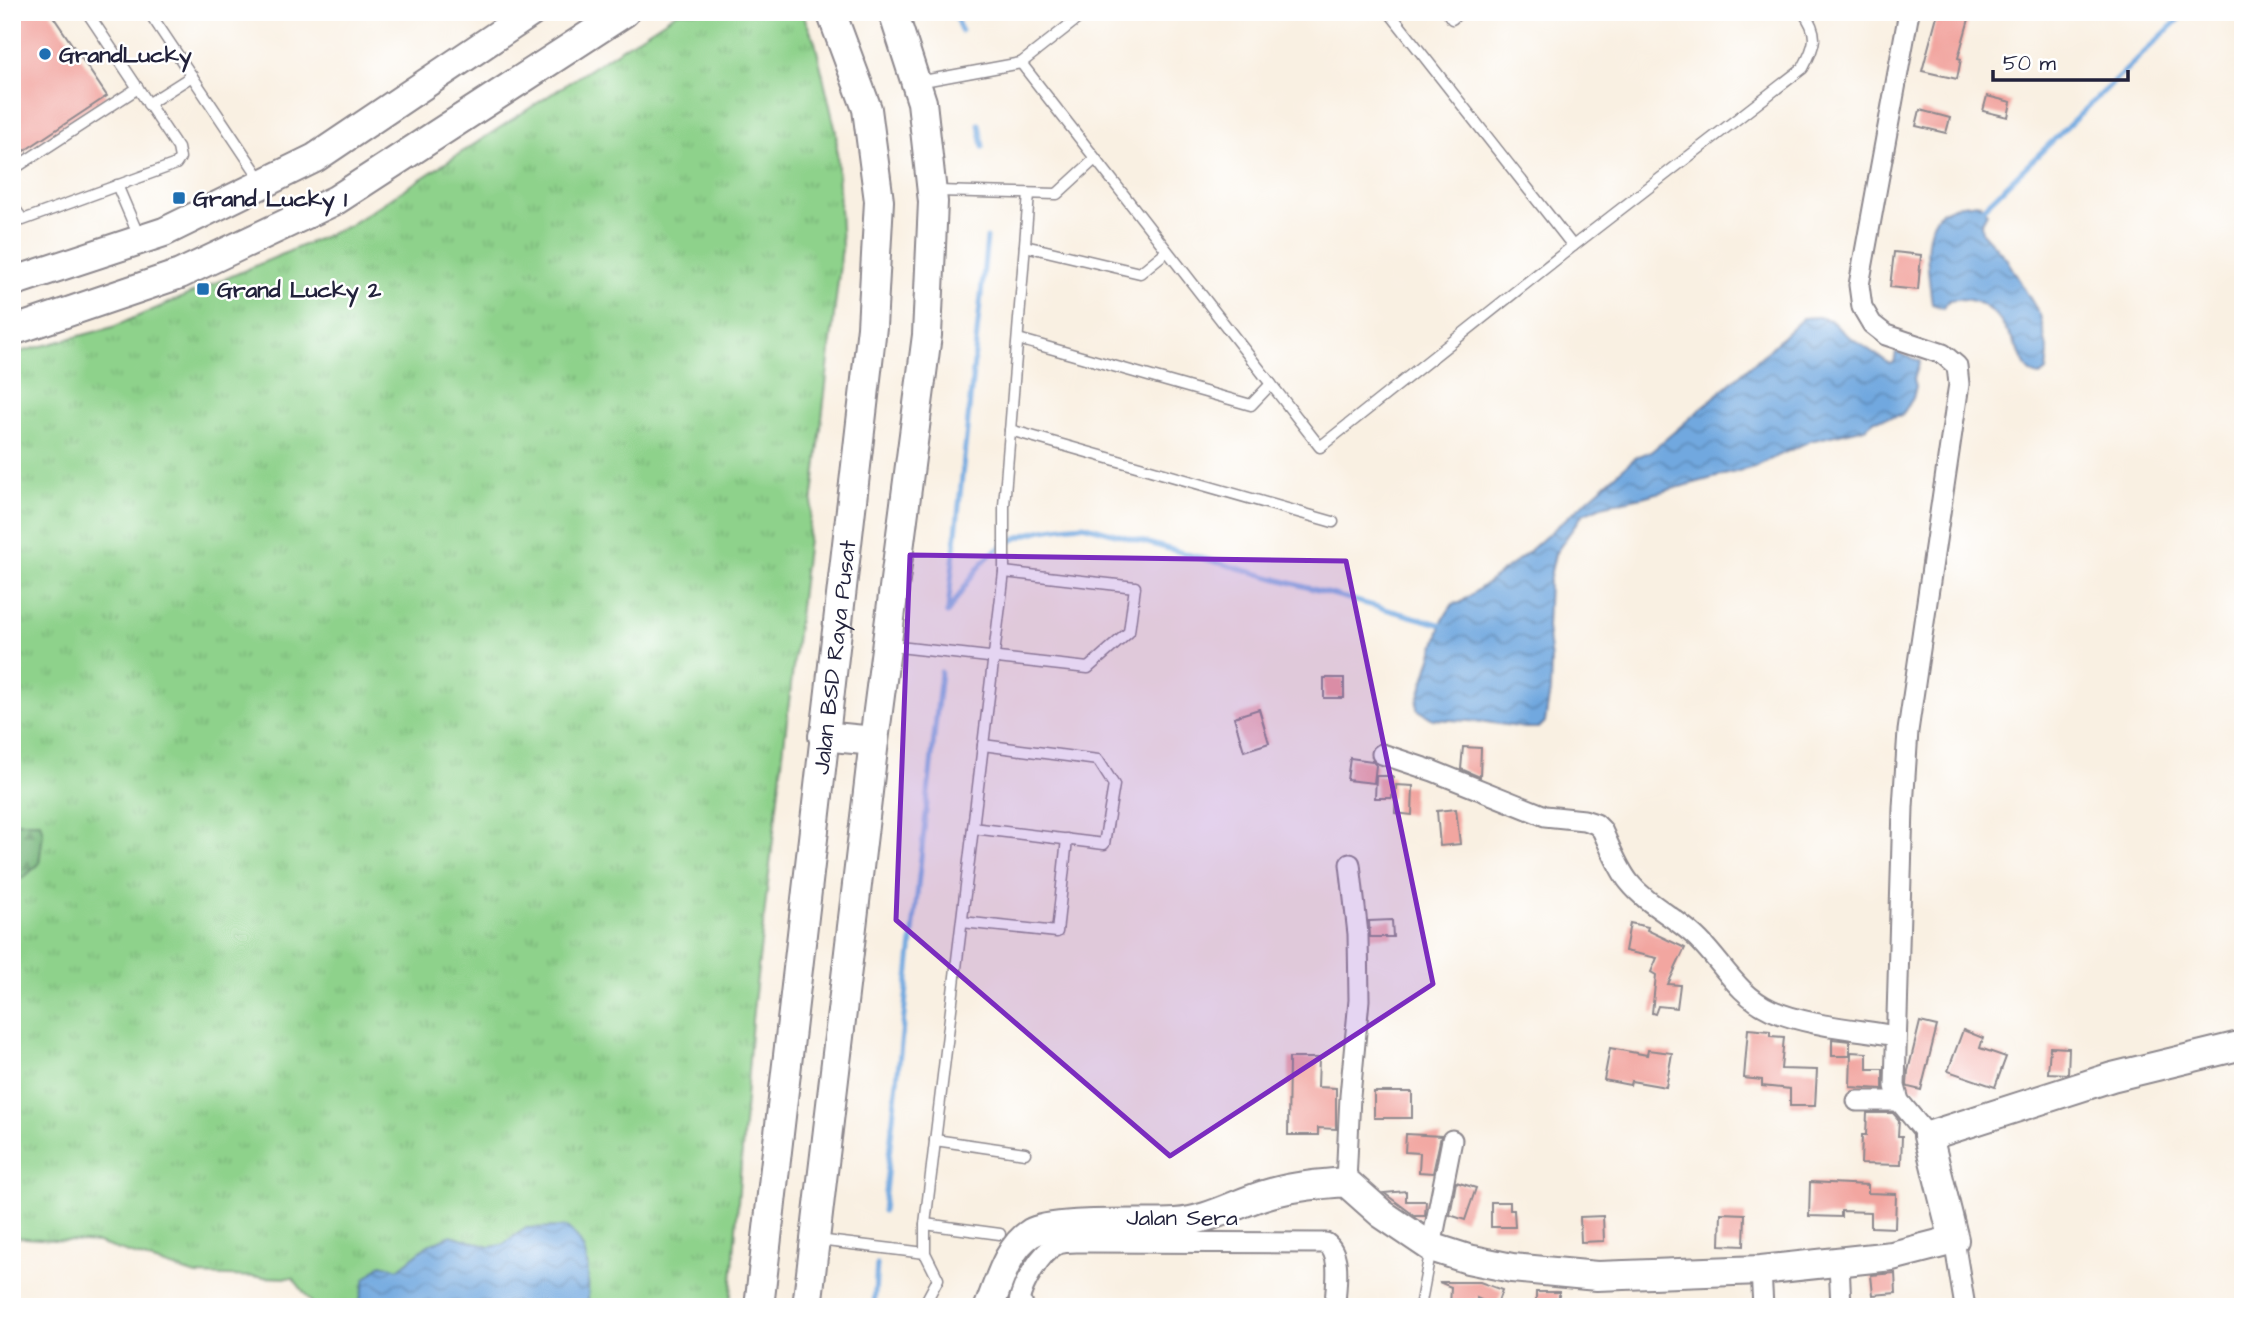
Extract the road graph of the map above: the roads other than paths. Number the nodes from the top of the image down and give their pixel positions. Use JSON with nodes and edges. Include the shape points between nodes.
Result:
{"nodes":[{"id":1,"x":88,"y":12,"type":"edge"},
{"id":2,"x":149,"y":12,"type":"edge"},
{"id":3,"x":532,"y":12,"type":"edge"},
{"id":4,"x":625,"y":12,"type":"edge"},
{"id":5,"x":831,"y":12,"type":"edge"},
{"id":6,"x":893,"y":12,"type":"edge"},
{"id":7,"x":1086,"y":12,"type":"edge"},
{"id":8,"x":1389,"y":12,"type":"edge"},
{"id":9,"x":1447,"y":12,"type":"edge"},
{"id":10,"x":1460,"y":12,"type":"edge"},
{"id":11,"x":1803,"y":12,"type":"edge"},
{"id":12,"x":1909,"y":12,"type":"edge"},
{"id":13,"x":1021,"y":63,"type":"junction"},
{"id":14,"x":192,"y":76,"type":"junction"},
{"id":15,"x":916,"y":82,"type":"junction"},
{"id":16,"x":138,"y":88,"type":"junction"},
{"id":17,"x":148,"y":104,"type":"junction"},
{"id":18,"x":1094,"y":159,"type":"junction"},
{"id":19,"x":12,"y":170,"type":"edge"},
{"id":20,"x":264,"y":184,"type":"junction"},
{"id":21,"x":117,"y":185,"type":"junction"},
{"id":22,"x":932,"y":190,"type":"junction"},
{"id":23,"x":1029,"y":194,"type":"junction"},
{"id":24,"x":12,"y":205,"type":"edge"},
{"id":25,"x":140,"y":239,"type":"junction"},
{"id":26,"x":1025,"y":246,"type":"junction"},
{"id":27,"x":1573,"y":246,"type":"junction"},
{"id":28,"x":1167,"y":251,"type":"junction"},
{"id":29,"x":17,"y":276,"type":"edge"},
{"id":30,"x":40,"y":321,"type":"junction"},
{"id":31,"x":12,"y":331,"type":"edge"},
{"id":32,"x":1018,"y":339,"type":"junction"},
{"id":33,"x":1271,"y":384,"type":"junction"},
{"id":34,"x":1010,"y":430,"type":"junction"},
{"id":35,"x":1333,"y":522,"type":"dead end"},
{"id":36,"x":1004,"y":572,"type":"junction"},
{"id":37,"x":886,"y":646,"type":"junction"},
{"id":38,"x":994,"y":657,"type":"junction"},
{"id":39,"x":823,"y":736,"type":"junction"},
{"id":40,"x":874,"y":741,"type":"junction"},
{"id":41,"x":983,"y":746,"type":"junction"},
{"id":42,"x":1382,"y":754,"type":"dead end"},
{"id":43,"x":973,"y":828,"type":"junction"},
{"id":44,"x":1067,"y":839,"type":"junction"},
{"id":45,"x":1350,"y":863,"type":"dead end"},
{"id":46,"x":962,"y":922,"type":"junction"},
{"id":47,"x":1896,"y":1035,"type":"junction"},
{"id":48,"x":2243,"y":1045,"type":"edge"},
{"id":49,"x":1857,"y":1101,"type":"dead end"},
{"id":50,"x":1899,"y":1101,"type":"junction"},
{"id":51,"x":1928,"y":1136,"type":"junction"},
{"id":52,"x":935,"y":1140,"type":"junction"},
{"id":53,"x":1452,"y":1140,"type":"dead end"},
{"id":54,"x":1025,"y":1153,"type":"dead end"},
{"id":55,"x":1346,"y":1182,"type":"junction"},
{"id":56,"x":925,"y":1224,"type":"junction"},
{"id":57,"x":1000,"y":1234,"type":"dead end"},
{"id":58,"x":815,"y":1240,"type":"junction"},
{"id":59,"x":1955,"y":1240,"type":"junction"},
{"id":60,"x":1431,"y":1248,"type":"junction"},
{"id":61,"x":925,"y":1253,"type":"junction"},
{"id":62,"x":1839,"y":1262,"type":"junction"},
{"id":63,"x":1761,"y":1270,"type":"junction"},
{"id":64,"x":759,"y":1307,"type":"edge"},
{"id":65,"x":807,"y":1307,"type":"edge"},
{"id":66,"x":923,"y":1307,"type":"edge"},
{"id":67,"x":989,"y":1307,"type":"edge"},
{"id":68,"x":1024,"y":1307,"type":"edge"},
{"id":69,"x":1335,"y":1307,"type":"edge"},
{"id":70,"x":1420,"y":1307,"type":"edge"},
{"id":71,"x":1763,"y":1307,"type":"edge"},
{"id":72,"x":1841,"y":1307,"type":"edge"},
{"id":73,"x":1965,"y":1307,"type":"edge"}],
"edges":[{"from":1,"to":16,"type":"lane"},
{"from":2,"to":14,"type":"lane"},
{"from":3,"to":20,"type":"main road","via":[[315,159]]},
{"from":4,"to":30,"type":"main road","via":[[336,200],[180,274]]},
{"from":5,"to":39,"type":"main road","name":"Jalan BSD Raya Pusat","via":[[867,109],[878,201],[872,327]]},
{"from":6,"to":15,"type":"main road"},
{"from":7,"to":13,"type":"lane"},
{"from":8,"to":27,"type":"lane"},
{"from":9,"to":10,"type":"lane","via":[[1452,19]]},
{"from":11,"to":27,"type":"lane","via":[[1812,23],[1814,47],[1803,68]]},
{"from":12,"to":47,"type":"street","via":[[1859,285],[1862,307],[1872,324],[1886,335],[1943,354],[1957,366],[1959,384],[1908,731]]},
{"from":13,"to":15,"type":"lane"},
{"from":13,"to":18,"type":"lane"},
{"from":14,"to":17,"type":"lane"},
{"from":14,"to":20,"type":"lane"},
{"from":15,"to":22,"type":"main road"},
{"from":16,"to":17,"type":"lane"},
{"from":16,"to":19,"type":"lane"},
{"from":17,"to":21,"type":"lane","via":[[180,158],[176,164]]},
{"from":18,"to":23,"type":"lane","via":[[1057,194]]},
{"from":18,"to":28,"type":"lane"},
{"from":20,"to":25,"type":"main road"},
{"from":21,"to":24,"type":"lane","via":[[23,220]]},
{"from":21,"to":25,"type":"lane"},
{"from":22,"to":23,"type":"lane"},
{"from":22,"to":37,"type":"main road","via":[[927,335]]},
{"from":23,"to":26,"type":"lane"},
{"from":25,"to":29,"type":"main road"},
{"from":26,"to":28,"type":"lane","via":[[1140,273]]},
{"from":26,"to":32,"type":"lane"},
{"from":27,"to":33,"type":"lane","via":[[1320,447]]},
{"from":28,"to":33,"type":"lane"},
{"from":29,"to":30,"type":"main road"},
{"from":30,"to":31,"type":"main road"},
{"from":32,"to":33,"type":"lane","via":[[1251,405]]},
{"from":32,"to":34,"type":"lane"},
{"from":34,"to":35,"type":"lane"},
{"from":34,"to":36,"type":"lane"},
{"from":36,"to":38,"type":"lane"},
{"from":36,"to":38,"type":"lane","via":[[1135,587],[1129,632],[1088,668]]},
{"from":37,"to":38,"type":"lane"},
{"from":37,"to":40,"type":"main road"},
{"from":38,"to":41,"type":"lane"},
{"from":39,"to":40,"type":"main road"},
{"from":39,"to":64,"type":"main road","name":"Jalan BSD Raya Pusat"},
{"from":40,"to":58,"type":"main road"},
{"from":41,"to":43,"type":"lane"},
{"from":41,"to":44,"type":"lane","via":[[1098,760],[1115,785],[1104,844]]},
{"from":42,"to":47,"type":"street","via":[[1545,816],[1596,824],[1628,881],[1699,940],[1748,997],[1804,1020]]},
{"from":43,"to":44,"type":"lane"},
{"from":43,"to":46,"type":"lane"},
{"from":44,"to":46,"type":"lane","via":[[1057,932]]},
{"from":45,"to":55,"type":"street","via":[[1359,1000]]},
{"from":46,"to":52,"type":"lane"},
{"from":47,"to":50,"type":"street"},
{"from":48,"to":51,"type":"main road","via":[[2112,1077]]},
{"from":49,"to":50,"type":"street"},
{"from":50,"to":51,"type":"street"},
{"from":51,"to":59,"type":"main road"},
{"from":52,"to":54,"type":"lane"},
{"from":52,"to":56,"type":"lane"},
{"from":53,"to":60,"type":"street"},
{"from":55,"to":60,"type":"main road"},
{"from":55,"to":67,"type":"main road","via":[[1269,1193],[1210,1217],[1176,1223],[1055,1227],[1031,1233],[1012,1252]]},
{"from":56,"to":57,"type":"lane"},
{"from":56,"to":61,"type":"lane"},
{"from":58,"to":61,"type":"lane"},
{"from":58,"to":65,"type":"main road"},
{"from":59,"to":62,"type":"main road","via":[[1892,1256]]},
{"from":59,"to":73,"type":"street"},
{"from":60,"to":63,"type":"main road","via":[[1512,1268],[1597,1276]]},
{"from":60,"to":70,"type":"lane"},
{"from":61,"to":66,"type":"lane","via":[[938,1279]]},
{"from":62,"to":63,"type":"main road"},
{"from":62,"to":72,"type":"street"},
{"from":63,"to":71,"type":"street"},
{"from":68,"to":69,"type":"street","name":"Jalan Sera","via":[[1020,1295],[1038,1261],[1064,1242],[1317,1242],[1334,1248]]}]}
